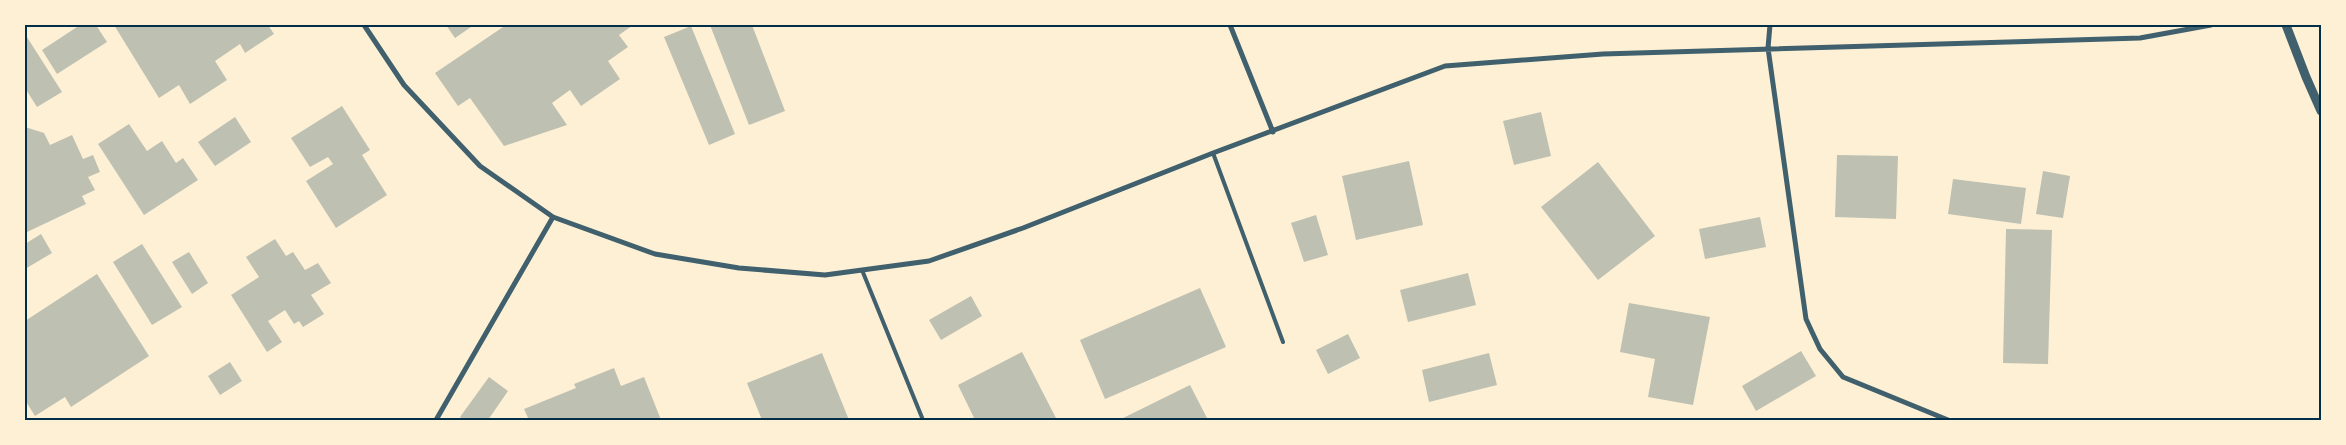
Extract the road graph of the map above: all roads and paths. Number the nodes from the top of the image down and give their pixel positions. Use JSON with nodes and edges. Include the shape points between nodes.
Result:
{"nodes":[{"id":1,"x":364,"y":25,"type":"edge"},
{"id":2,"x":1230,"y":25,"type":"edge"},
{"id":3,"x":1770,"y":25,"type":"edge"},
{"id":4,"x":2211,"y":25,"type":"edge"},
{"id":5,"x":2286,"y":25,"type":"edge"},
{"id":6,"x":1768,"y":48,"type":"junction"},
{"id":7,"x":2321,"y":111,"type":"edge"},
{"id":8,"x":1273,"y":132,"type":"junction"},
{"id":9,"x":1213,"y":153,"type":"junction"},
{"id":10,"x":552,"y":217,"type":"junction"},
{"id":11,"x":862,"y":270,"type":"junction"},
{"id":12,"x":1283,"y":342,"type":"dead end"},
{"id":13,"x":436,"y":420,"type":"edge"},
{"id":14,"x":923,"y":420,"type":"edge"},
{"id":15,"x":1948,"y":420,"type":"edge"}],
"edges":[{"from":1,"to":10,"type":"street","via":[[404,85],[480,166]]},
{"from":2,"to":8,"type":"street"},
{"from":3,"to":6,"type":"street"},
{"from":4,"to":6,"type":"street","via":[[2140,38]]},
{"from":5,"to":7,"type":"street"},
{"from":6,"to":8,"type":"street","via":[[1603,54],[1445,66]]},
{"from":6,"to":15,"type":"street","via":[[1806,319],[1820,349],[1843,377]]},
{"from":8,"to":9,"type":"street"},
{"from":9,"to":11,"type":"street","via":[[1023,228],[929,261]]},
{"from":9,"to":12,"type":"lane"},
{"from":10,"to":11,"type":"street","via":[[654,254],[738,268],[825,275]]},
{"from":10,"to":13,"type":"street"},
{"from":11,"to":14,"type":"lane"}]}
